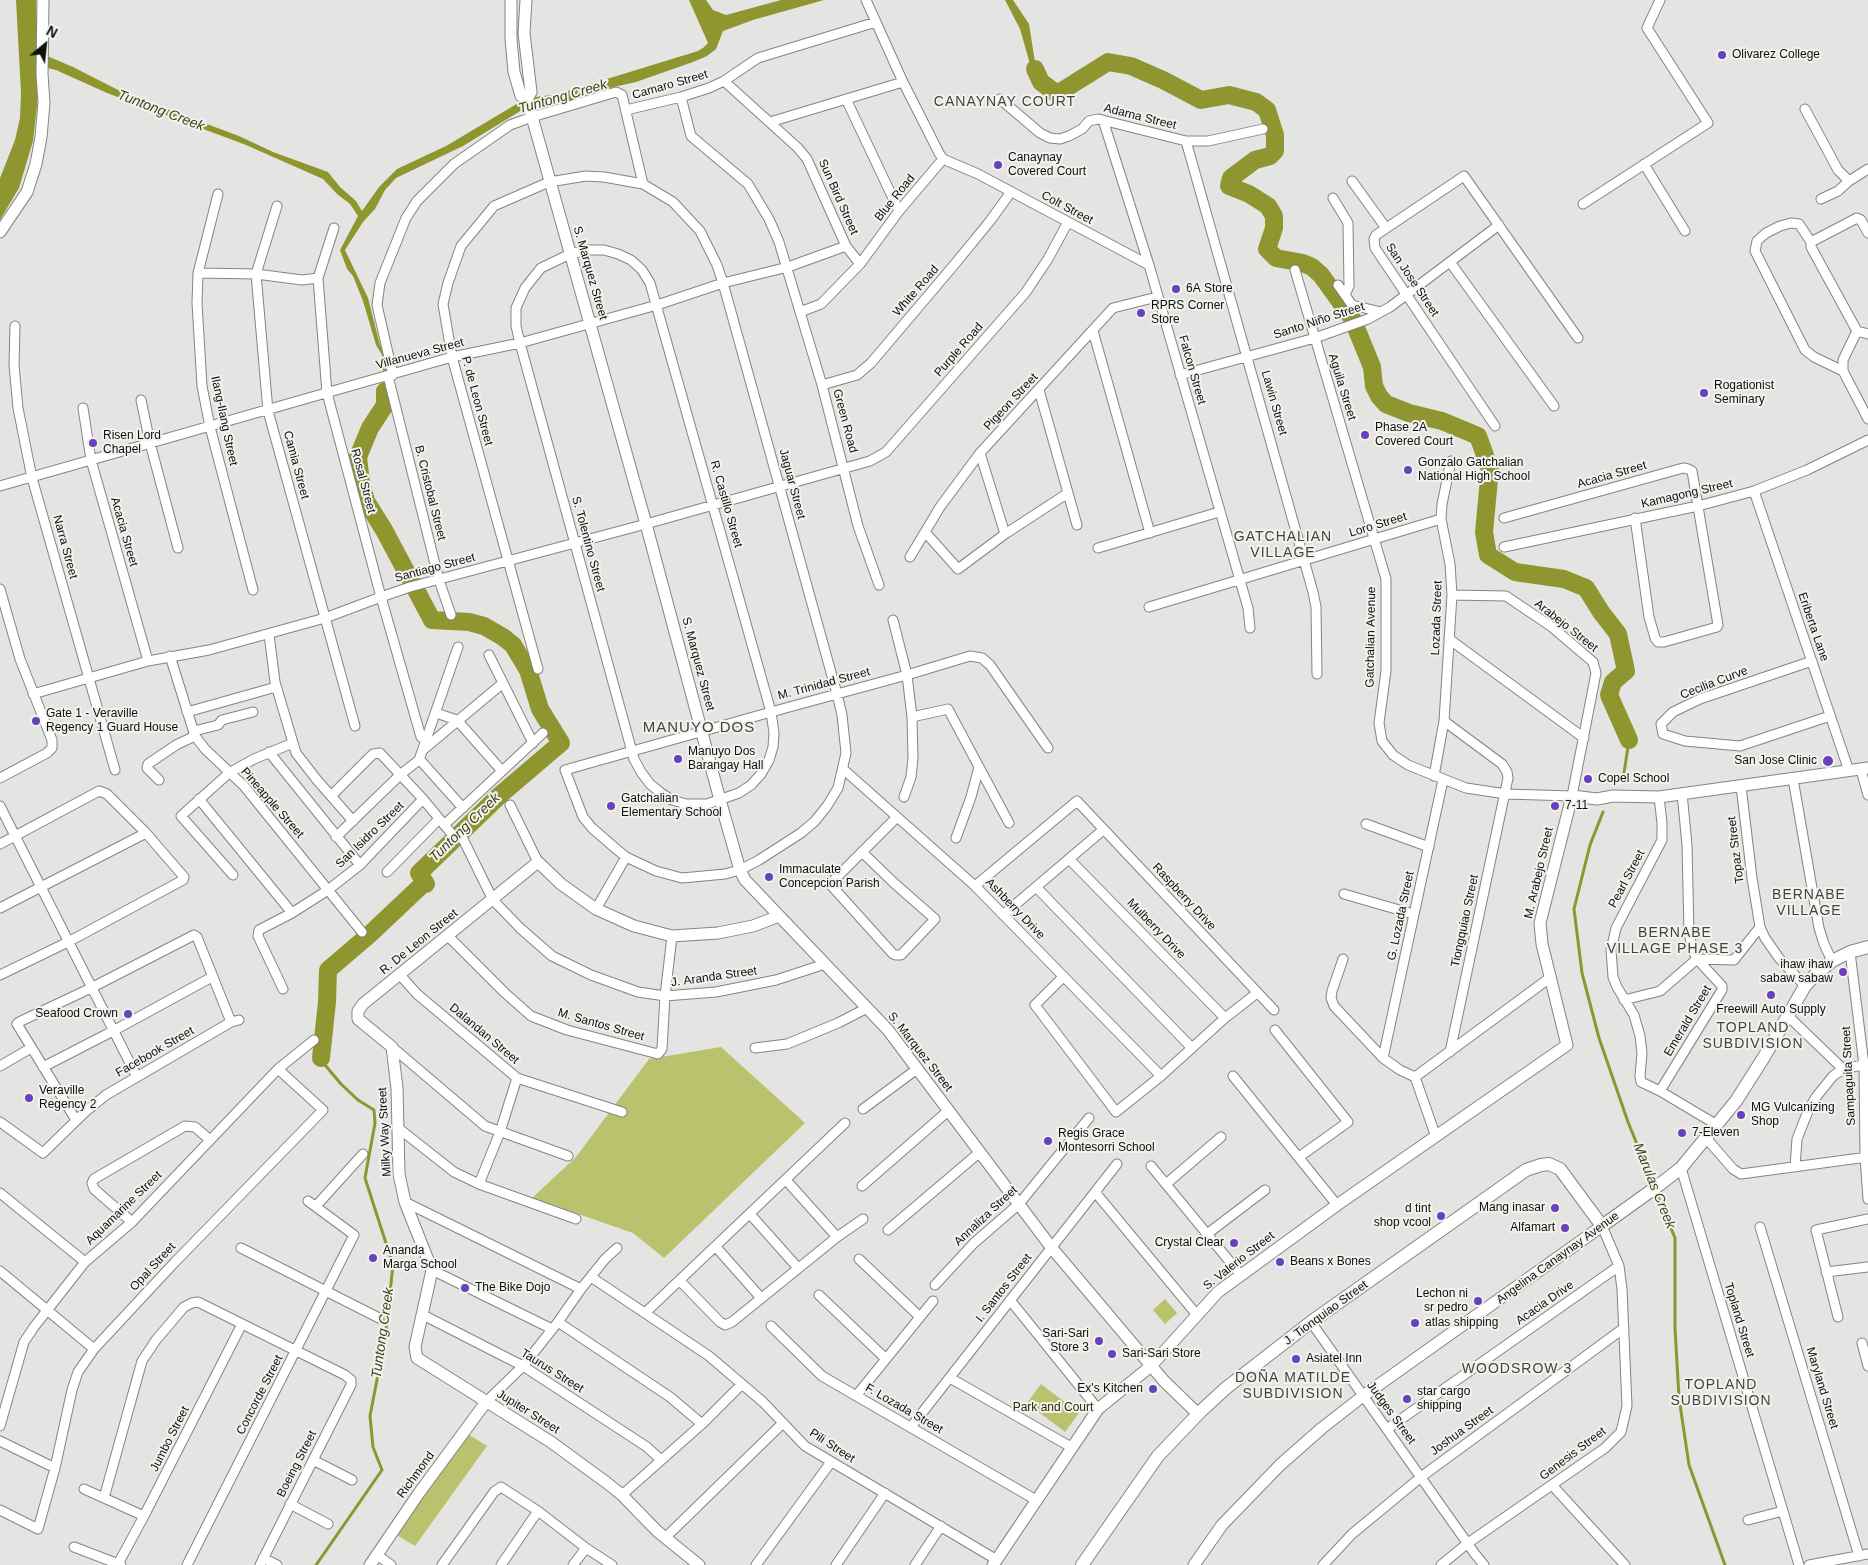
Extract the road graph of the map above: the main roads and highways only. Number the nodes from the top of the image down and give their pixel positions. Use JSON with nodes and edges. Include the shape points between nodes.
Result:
{"nodes":[{"id":1,"x":1868,"y":947,"type":"edge"},
{"id":2,"x":1602,"y":1226,"type":"joint"},
{"id":3,"x":1082,"y":1565,"type":"edge"}],
"edges":[{"from":1,"to":2,"type":"main road","name":"Angelina Canaynay Avenue","via":[[1832,961],[1814,975],[1736,1101],[1681,1168]]},
{"from":2,"to":3,"type":"main road","name":"J. Tionquiao Street","via":[[1560,1169],[1549,1164],[1526,1170],[1311,1322],[1226,1388],[1158,1456]]}]}
